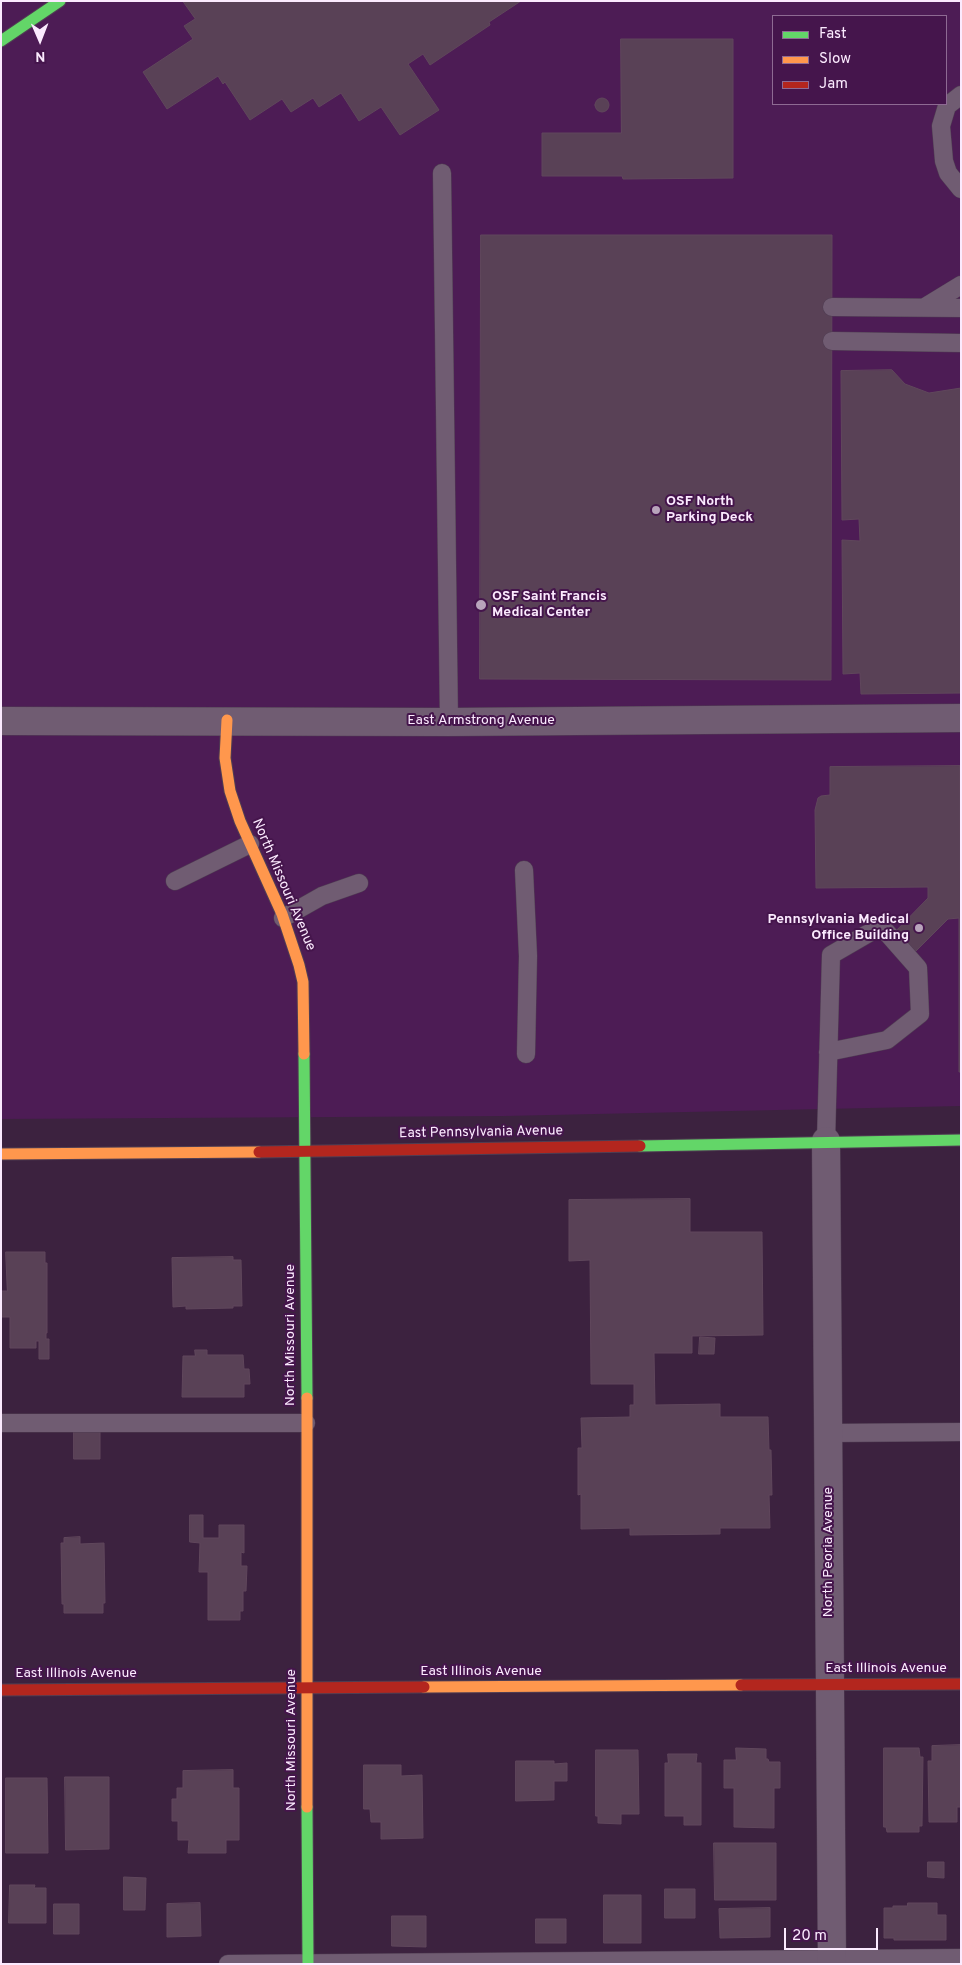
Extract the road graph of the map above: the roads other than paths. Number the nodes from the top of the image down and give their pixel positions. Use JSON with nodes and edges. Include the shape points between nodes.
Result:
{"nodes":[{"id":1,"x":60,"y":1,"type":"edge"},
{"id":2,"x":1,"y":41,"type":"edge"},
{"id":3,"x":961,"y":95,"type":"edge"},
{"id":4,"x":442,"y":174,"type":"dead end"},
{"id":5,"x":961,"y":189,"type":"edge"},
{"id":6,"x":961,"y":285,"type":"edge"},
{"id":7,"x":832,"y":307,"type":"dead end"},
{"id":8,"x":925,"y":307,"type":"junction"},
{"id":9,"x":961,"y":308,"type":"edge"},
{"id":10,"x":832,"y":342,"type":"dead end"},
{"id":11,"x":961,"y":343,"type":"edge"},
{"id":12,"x":961,"y":718,"type":"edge"},
{"id":13,"x":227,"y":720,"type":"junction"},
{"id":14,"x":1,"y":721,"type":"edge"},
{"id":15,"x":449,"y":722,"type":"junction"},
{"id":16,"x":250,"y":844,"type":"junction"},
{"id":17,"x":524,"y":870,"type":"dead end"},
{"id":18,"x":175,"y":881,"type":"dead end"},
{"id":19,"x":358,"y":883,"type":"dead end"},
{"id":20,"x":283,"y":918,"type":"junction"},
{"id":21,"x":828,"y":1052,"type":"junction"},
{"id":22,"x":526,"y":1054,"type":"dead end"},
{"id":23,"x":961,"y":1140,"type":"edge"},
{"id":24,"x":826,"y":1141,"type":"junction"},
{"id":25,"x":306,"y":1152,"type":"junction"},
{"id":26,"x":1,"y":1154,"type":"edge"},
{"id":27,"x":1,"y":1423,"type":"edge"},
{"id":28,"x":306,"y":1423,"type":"junction"},
{"id":29,"x":961,"y":1432,"type":"edge"},
{"id":30,"x":828,"y":1433,"type":"junction"},
{"id":31,"x":961,"y":1684,"type":"edge"},
{"id":32,"x":830,"y":1685,"type":"junction"},
{"id":33,"x":306,"y":1688,"type":"junction"},
{"id":34,"x":1,"y":1690,"type":"edge"},
{"id":35,"x":961,"y":1958,"type":"edge"},
{"id":36,"x":832,"y":1961,"type":"edge"},
{"id":37,"x":577,"y":1962,"type":"edge"},
{"id":38,"x":228,"y":1964,"type":"edge"},
{"id":39,"x":308,"y":1964,"type":"edge"}],
"edges":[{"from":1,"to":2,"type":"street"},
{"from":3,"to":5,"type":"lane","via":[[947,106],[941,126],[944,161],[948,173]]},
{"from":4,"to":15,"type":"lane"},
{"from":6,"to":8,"type":"lane"},
{"from":7,"to":8,"type":"lane"},
{"from":8,"to":9,"type":"lane"},
{"from":10,"to":11,"type":"lane"},
{"from":12,"to":15,"type":"street","name":"East Armstrong Avenue"},
{"from":13,"to":14,"type":"street","name":"East Armstrong Avenue"},
{"from":13,"to":15,"type":"street","name":"East Armstrong Avenue"},
{"from":13,"to":16,"type":"street","name":"North Missouri Avenue","via":[[226,770],[240,822]]},
{"from":16,"to":18,"type":"lane"},
{"from":16,"to":20,"type":"street","name":"North Missouri Avenue"},
{"from":17,"to":22,"type":"lane","via":[[528,956]]},
{"from":19,"to":20,"type":"lane","via":[[322,896]]},
{"from":20,"to":25,"type":"street","name":"North Missouri Avenue","via":[[304,982]]},
{"from":21,"to":21,"type":"lane","via":[[831,956],[881,926],[918,968],[920,1014],[887,1040]]},
{"from":21,"to":24,"type":"lane"},
{"from":23,"to":24,"type":"street","name":"East Pennsylvania Avenue"},
{"from":24,"to":25,"type":"street","name":"East Pennsylvania Avenue"},
{"from":24,"to":30,"type":"street","name":"North Peoria Avenue"},
{"from":25,"to":26,"type":"street","name":"East Pennsylvania Avenue"},
{"from":25,"to":28,"type":"street","name":"North Missouri Avenue"},
{"from":27,"to":28,"type":"lane"},
{"from":28,"to":33,"type":"street","name":"North Missouri Avenue"},
{"from":29,"to":30,"type":"lane"},
{"from":30,"to":32,"type":"street","name":"North Peoria Avenue"},
{"from":31,"to":32,"type":"street","name":"East Illinois Avenue"},
{"from":32,"to":33,"type":"street","name":"East Illinois Avenue"},
{"from":32,"to":36,"type":"street","name":"North Peoria Avenue"},
{"from":33,"to":34,"type":"street","name":"East Illinois Avenue"},
{"from":33,"to":39,"type":"street","name":"North Missouri Avenue"},
{"from":35,"to":36,"type":"lane"},
{"from":36,"to":37,"type":"lane"},
{"from":37,"to":39,"type":"lane"},
{"from":38,"to":39,"type":"lane"}]}
